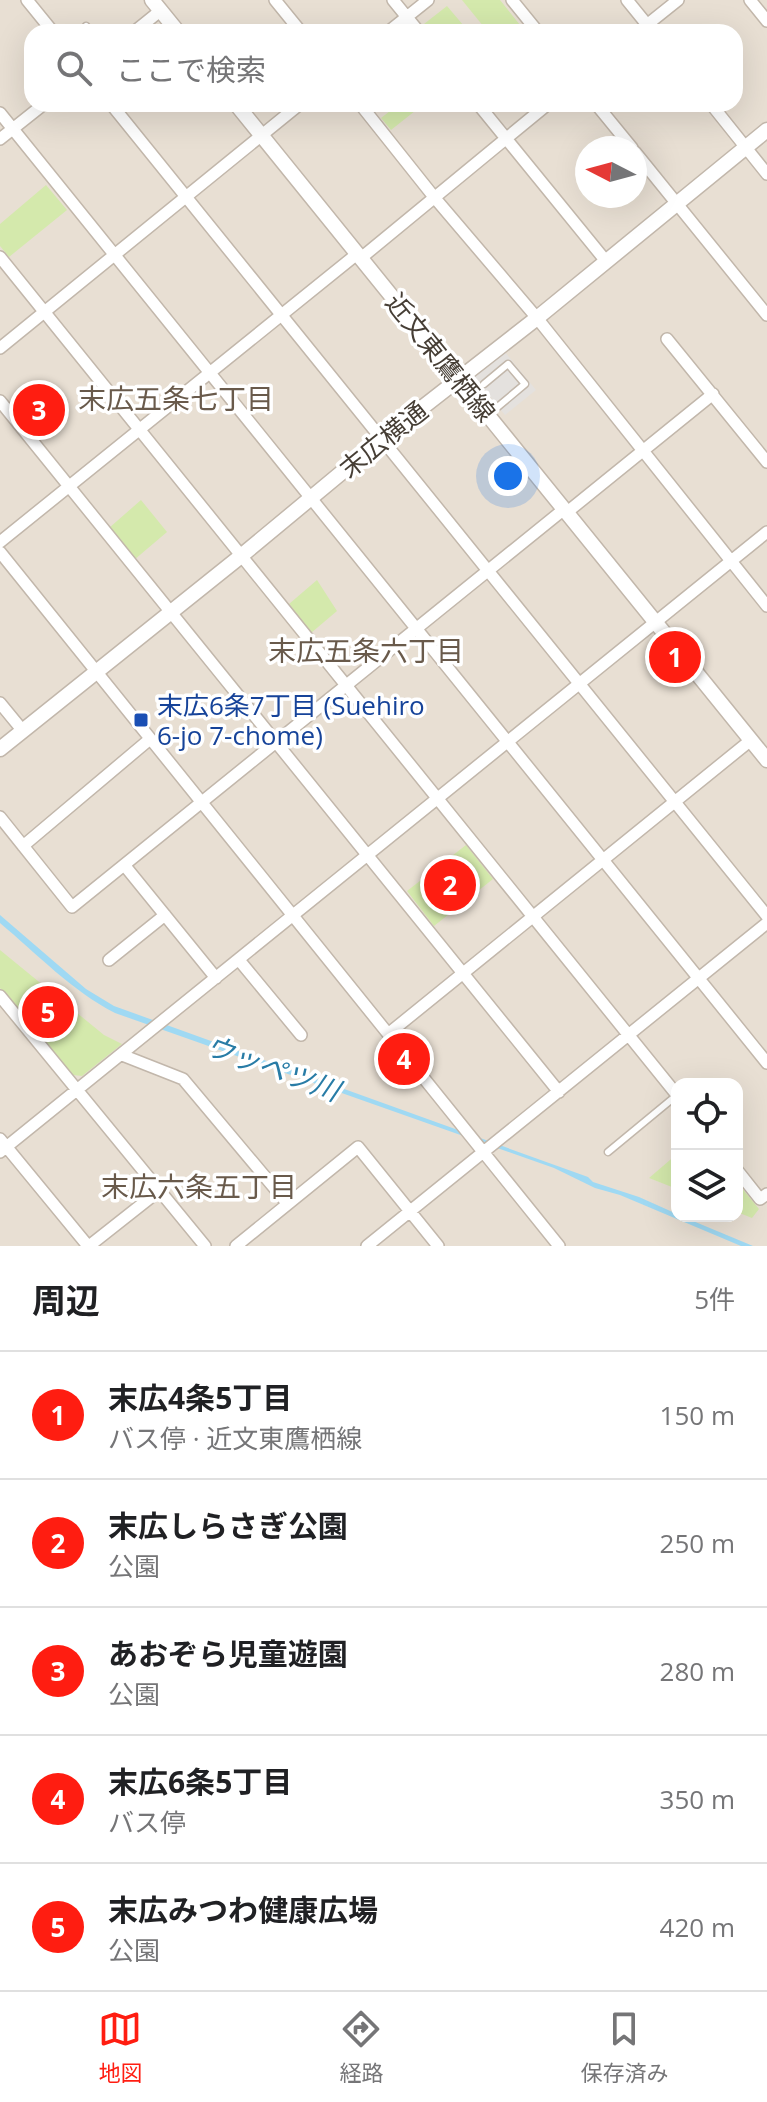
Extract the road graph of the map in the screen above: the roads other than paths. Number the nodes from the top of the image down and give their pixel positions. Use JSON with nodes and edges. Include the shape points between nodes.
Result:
{"nodes":[{"id":1,"x":27,"y":0,"type":"edge"},
{"id":2,"x":275,"y":0,"type":"edge"},
{"id":3,"x":393,"y":0,"type":"edge"},
{"id":4,"x":428,"y":0,"type":"edge"},
{"id":5,"x":512,"y":0,"type":"edge"},
{"id":6,"x":627,"y":0,"type":"edge"},
{"id":7,"x":678,"y":0,"type":"edge"},
{"id":8,"x":750,"y":0,"type":"edge"},
{"id":9,"x":156,"y":5,"type":"edge"},
{"id":10,"x":407,"y":17,"type":"junction"},
{"id":11,"x":767,"y":21,"type":"edge"},
{"id":12,"x":46,"y":24,"type":"edge"},
{"id":13,"x":141,"y":24,"type":"edge"},
{"id":14,"x":171,"y":24,"type":"edge"},
{"id":15,"x":294,"y":24,"type":"edge"},
{"id":16,"x":398,"y":24,"type":"edge"},
{"id":17,"x":413,"y":24,"type":"edge"},
{"id":18,"x":532,"y":24,"type":"edge"},
{"id":19,"x":642,"y":24,"type":"edge"},
{"id":20,"x":652,"y":24,"type":"edge"},
{"id":21,"x":34,"y":112,"type":"edge"},
{"id":22,"x":118,"y":112,"type":"edge"},
{"id":23,"x":242,"y":112,"type":"edge"},
{"id":24,"x":290,"y":112,"type":"edge"},
{"id":25,"x":366,"y":112,"type":"edge"},
{"id":26,"x":485,"y":112,"type":"edge"},
{"id":27,"x":538,"y":112,"type":"edge"},
{"id":28,"x":602,"y":112,"type":"edge"},
{"id":29,"x":717,"y":112,"type":"edge"},
{"id":30,"x":0,"y":113,"type":"edge"},
{"id":31,"x":13,"y":129,"type":"junction"},
{"id":32,"x":767,"y":130,"type":"edge"},
{"id":33,"x":262,"y":136,"type":"junction"},
{"id":34,"x":622,"y":136,"type":"edge"},
{"id":35,"x":506,"y":138,"type":"junction"},
{"id":36,"x":0,"y":139,"type":"edge"},
{"id":37,"x":745,"y":147,"type":"junction"},
{"id":38,"x":647,"y":168,"type":"edge"},
{"id":39,"x":767,"y":174,"type":"edge"},
{"id":40,"x":187,"y":197,"type":"junction"},
{"id":41,"x":434,"y":197,"type":"junction"},
{"id":42,"x":676,"y":204,"type":"junction"},
{"id":43,"x":115,"y":254,"type":"junction"},
{"id":44,"x":359,"y":256,"type":"junction"},
{"id":45,"x":0,"y":257,"type":"edge"},
{"id":46,"x":605,"y":260,"type":"junction"},
{"id":47,"x":44,"y":312,"type":"junction"},
{"id":48,"x":282,"y":314,"type":"junction"},
{"id":49,"x":767,"y":315,"type":"edge"},
{"id":50,"x":537,"y":318,"type":"junction"},
{"id":51,"x":667,"y":339,"type":"dead end"},
{"id":52,"x":0,"y":348,"type":"edge"},
{"id":53,"x":210,"y":372,"type":"junction"},
{"id":54,"x":459,"y":379,"type":"junction"},
{"id":55,"x":484,"y":384,"type":"dead end"},
{"id":56,"x":713,"y":394,"type":"junction"},
{"id":57,"x":0,"y":401,"type":"edge"},
{"id":58,"x":488,"y":415,"type":"junction"},
{"id":59,"x":140,"y":429,"type":"junction"},
{"id":60,"x":382,"y":439,"type":"junction"},
{"id":61,"x":643,"y":451,"type":"junction"},
{"id":62,"x":767,"y":462,"type":"edge"},
{"id":63,"x":69,"y":486,"type":"junction"},
{"id":64,"x":311,"y":498,"type":"junction"},
{"id":65,"x":564,"y":512,"type":"junction"},
{"id":66,"x":767,"y":532,"type":"edge"},
{"id":67,"x":0,"y":542,"type":"edge"},
{"id":68,"x":0,"y":552,"type":"edge"},
{"id":69,"x":241,"y":556,"type":"junction"},
{"id":70,"x":731,"y":561,"type":"junction"},
{"id":71,"x":488,"y":570,"type":"junction"},
{"id":72,"x":767,"y":606,"type":"edge"},
{"id":73,"x":171,"y":612,"type":"junction"},
{"id":74,"x":655,"y":622,"type":"junction"},
{"id":75,"x":417,"y":629,"type":"junction"},
{"id":76,"x":97,"y":672,"type":"junction"},
{"id":77,"x":580,"y":683,"type":"junction"},
{"id":78,"x":346,"y":684,"type":"junction"},
{"id":79,"x":0,"y":703,"type":"edge"},
{"id":80,"x":23,"y":731,"type":"junction"},
{"id":81,"x":150,"y":739,"type":"junction"},
{"id":82,"x":751,"y":740,"type":"junction"},
{"id":83,"x":508,"y":741,"type":"junction"},
{"id":84,"x":275,"y":743,"type":"junction"},
{"id":85,"x":0,"y":749,"type":"edge"},
{"id":86,"x":767,"y":759,"type":"edge"},
{"id":87,"x":437,"y":799,"type":"junction"},
{"id":88,"x":675,"y":801,"type":"junction"},
{"id":89,"x":201,"y":802,"type":"junction"},
{"id":90,"x":0,"y":817,"type":"edge"},
{"id":91,"x":23,"y":846,"type":"junction"},
{"id":92,"x":367,"y":856,"type":"junction"},
{"id":93,"x":603,"y":860,"type":"junction"},
{"id":94,"x":125,"y":866,"type":"junction"},
{"id":95,"x":165,"y":915,"type":"junction"},
{"id":96,"x":294,"y":915,"type":"junction"},
{"id":97,"x":767,"y":916,"type":"edge"},
{"id":98,"x":533,"y":917,"type":"junction"},
{"id":99,"x":767,"y":923,"type":"edge"},
{"id":100,"x":109,"y":960,"type":"dead end"},
{"id":101,"x":239,"y":960,"type":"junction"},
{"id":102,"x":463,"y":973,"type":"junction"},
{"id":103,"x":216,"y":978,"type":"junction"},
{"id":104,"x":699,"y":979,"type":"junction"},
{"id":105,"x":0,"y":996,"type":"edge"},
{"id":106,"x":388,"y":1034,"type":"junction"},
{"id":107,"x":301,"y":1035,"type":"dead end"},
{"id":108,"x":629,"y":1036,"type":"junction"},
{"id":109,"x":122,"y":1055,"type":"junction"},
{"id":110,"x":767,"y":1063,"type":"edge"},
{"id":111,"x":671,"y":1088,"type":"edge"},
{"id":112,"x":78,"y":1089,"type":"junction"},
{"id":113,"x":559,"y":1092,"type":"junction"},
{"id":114,"x":671,"y":1100,"type":"edge"},
{"id":115,"x":2,"y":1146,"type":"edge"},
{"id":116,"x":484,"y":1152,"type":"junction"},
{"id":117,"x":608,"y":1152,"type":"dead end"},
{"id":118,"x":743,"y":1178,"type":"edge"},
{"id":119,"x":160,"y":1190,"type":"junction"},
{"id":120,"x":767,"y":1194,"type":"edge"},
{"id":121,"x":287,"y":1203,"type":"junction"},
{"id":122,"x":410,"y":1211,"type":"junction"},
{"id":123,"x":88,"y":1246,"type":"edge"},
{"id":124,"x":205,"y":1246,"type":"edge"},
{"id":125,"x":236,"y":1246,"type":"edge"},
{"id":126,"x":367,"y":1246,"type":"edge"},
{"id":127,"x":438,"y":1246,"type":"edge"},
{"id":128,"x":559,"y":1246,"type":"edge"}],
"edges":[{"from":1,"to":12,"type":"street"},
{"from":2,"to":15,"type":"street"},
{"from":3,"to":10,"type":"street"},
{"from":4,"to":10,"type":"street"},
{"from":5,"to":18,"type":"street"},
{"from":6,"to":19,"type":"street"},
{"from":7,"to":20,"type":"street"},
{"from":8,"to":11,"type":"street"},
{"from":9,"to":13,"type":"street"},
{"from":9,"to":14,"type":"street"},
{"from":10,"to":16,"type":"street"},
{"from":10,"to":17,"type":"street"},
{"from":21,"to":31,"type":"street"},
{"from":22,"to":40,"type":"street"},
{"from":23,"to":33,"type":"street","name":"近文東鷹栖線"},
{"from":24,"to":33,"type":"street"},
{"from":25,"to":41,"type":"street"},
{"from":26,"to":35,"type":"street"},
{"from":27,"to":35,"type":"street"},
{"from":28,"to":34,"type":"street"},
{"from":29,"to":37,"type":"street"},
{"from":30,"to":31,"type":"street"},
{"from":31,"to":36,"type":"street"},
{"from":31,"to":43,"type":"street"},
{"from":32,"to":37,"type":"street","name":"末広横通"},
{"from":33,"to":40,"type":"street"},
{"from":33,"to":44,"type":"street","name":"近文東鷹栖線"},
{"from":35,"to":41,"type":"street"},
{"from":35,"to":46,"type":"street"},
{"from":37,"to":39,"type":"street"},
{"from":37,"to":42,"type":"street","name":"末広横通"},
{"from":38,"to":42,"type":"street"},
{"from":40,"to":43,"type":"street"},
{"from":40,"to":48,"type":"street"},
{"from":41,"to":44,"type":"street"},
{"from":41,"to":50,"type":"street"},
{"from":42,"to":46,"type":"street","name":"末広横通"},
{"from":42,"to":49,"type":"street"},
{"from":43,"to":47,"type":"street"},
{"from":43,"to":53,"type":"street"},
{"from":44,"to":48,"type":"street"},
{"from":44,"to":54,"type":"street","name":"近文東鷹栖線"},
{"from":45,"to":47,"type":"street"},
{"from":46,"to":50,"type":"street","name":"末広横通"},
{"from":47,"to":52,"type":"street"},
{"from":47,"to":59,"type":"street"},
{"from":48,"to":53,"type":"street"},
{"from":48,"to":60,"type":"street"},
{"from":50,"to":54,"type":"street","name":"末広横通"},
{"from":50,"to":61,"type":"street"},
{"from":51,"to":56,"type":"street"},
{"from":53,"to":59,"type":"street"},
{"from":53,"to":64,"type":"street"},
{"from":54,"to":58,"type":"street","name":"近文東鷹栖線"},
{"from":54,"to":60,"type":"street","name":"末広横通"},
{"from":55,"to":58,"type":"lane","via":[[508,364],[525,384]]},
{"from":56,"to":61,"type":"street"},
{"from":56,"to":62,"type":"street"},
{"from":57,"to":63,"type":"street"},
{"from":58,"to":65,"type":"street","name":"近文東鷹栖線"},
{"from":59,"to":63,"type":"street"},
{"from":59,"to":69,"type":"street"},
{"from":60,"to":64,"type":"street","name":"末広横通"},
{"from":60,"to":71,"type":"street"},
{"from":61,"to":65,"type":"street"},
{"from":61,"to":70,"type":"street"},
{"from":63,"to":67,"type":"street"},
{"from":63,"to":73,"type":"street"},
{"from":64,"to":69,"type":"street","name":"末広横通"},
{"from":64,"to":75,"type":"street"},
{"from":65,"to":71,"type":"street"},
{"from":65,"to":74,"type":"street","name":"近文東鷹栖線"},
{"from":66,"to":70,"type":"street"},
{"from":68,"to":76,"type":"street"},
{"from":69,"to":73,"type":"street","name":"末広横通"},
{"from":69,"to":78,"type":"street"},
{"from":70,"to":72,"type":"street"},
{"from":70,"to":74,"type":"street"},
{"from":71,"to":75,"type":"street"},
{"from":71,"to":77,"type":"street"},
{"from":73,"to":76,"type":"street","name":"末広横通"},
{"from":73,"to":84,"type":"street"},
{"from":74,"to":77,"type":"street"},
{"from":74,"to":82,"type":"street","name":"近文東鷹栖線"},
{"from":75,"to":78,"type":"street"},
{"from":75,"to":83,"type":"street"},
{"from":76,"to":80,"type":"street","name":"末広横通"},
{"from":76,"to":81,"type":"street"},
{"from":77,"to":83,"type":"street"},
{"from":77,"to":88,"type":"street"},
{"from":78,"to":84,"type":"street"},
{"from":78,"to":87,"type":"street"},
{"from":79,"to":80,"type":"street"},
{"from":80,"to":85,"type":"street","name":"末広横通"},
{"from":81,"to":89,"type":"street"},
{"from":81,"to":91,"type":"street"},
{"from":82,"to":86,"type":"street","name":"近文東鷹栖線"},
{"from":82,"to":88,"type":"street"},
{"from":83,"to":87,"type":"street"},
{"from":83,"to":93,"type":"street"},
{"from":84,"to":89,"type":"street"},
{"from":84,"to":92,"type":"street"},
{"from":87,"to":92,"type":"street"},
{"from":87,"to":98,"type":"street"},
{"from":88,"to":93,"type":"street"},
{"from":88,"to":97,"type":"street"},
{"from":89,"to":94,"type":"street"},
{"from":89,"to":96,"type":"street"},
{"from":90,"to":91,"type":"street"},
{"from":91,"to":94,"type":"street","via":[[72,907]]},
{"from":92,"to":96,"type":"street"},
{"from":92,"to":102,"type":"street"},
{"from":93,"to":98,"type":"street"},
{"from":93,"to":104,"type":"street"},
{"from":94,"to":95,"type":"street"},
{"from":95,"to":100,"type":"street"},
{"from":95,"to":103,"type":"street"},
{"from":96,"to":101,"type":"street"},
{"from":96,"to":106,"type":"street"},
{"from":98,"to":102,"type":"street"},
{"from":98,"to":108,"type":"street"},
{"from":99,"to":104,"type":"street"},
{"from":101,"to":103,"type":"street"},
{"from":101,"to":107,"type":"street"},
{"from":102,"to":106,"type":"street"},
{"from":102,"to":113,"type":"street"},
{"from":103,"to":109,"type":"street"},
{"from":104,"to":108,"type":"street"},
{"from":104,"to":110,"type":"street"},
{"from":105,"to":112,"type":"street"},
{"from":106,"to":116,"type":"street"},
{"from":108,"to":111,"type":"street"},
{"from":108,"to":113,"type":"street"},
{"from":109,"to":112,"type":"street"},
{"from":109,"to":121,"type":"street","via":[[183,1079]]},
{"from":112,"to":115,"type":"street"},
{"from":112,"to":119,"type":"street"},
{"from":113,"to":116,"type":"street"},
{"from":114,"to":117,"type":"lane"},
{"from":115,"to":123,"type":"street"},
{"from":116,"to":122,"type":"street"},
{"from":116,"to":128,"type":"street"},
{"from":118,"to":120,"type":"street","via":[[760,1199]]},
{"from":119,"to":123,"type":"street"},
{"from":119,"to":124,"type":"street"},
{"from":121,"to":122,"type":"street","via":[[358,1147]]},
{"from":121,"to":125,"type":"street"},
{"from":122,"to":126,"type":"street"},
{"from":122,"to":127,"type":"street"}]}
